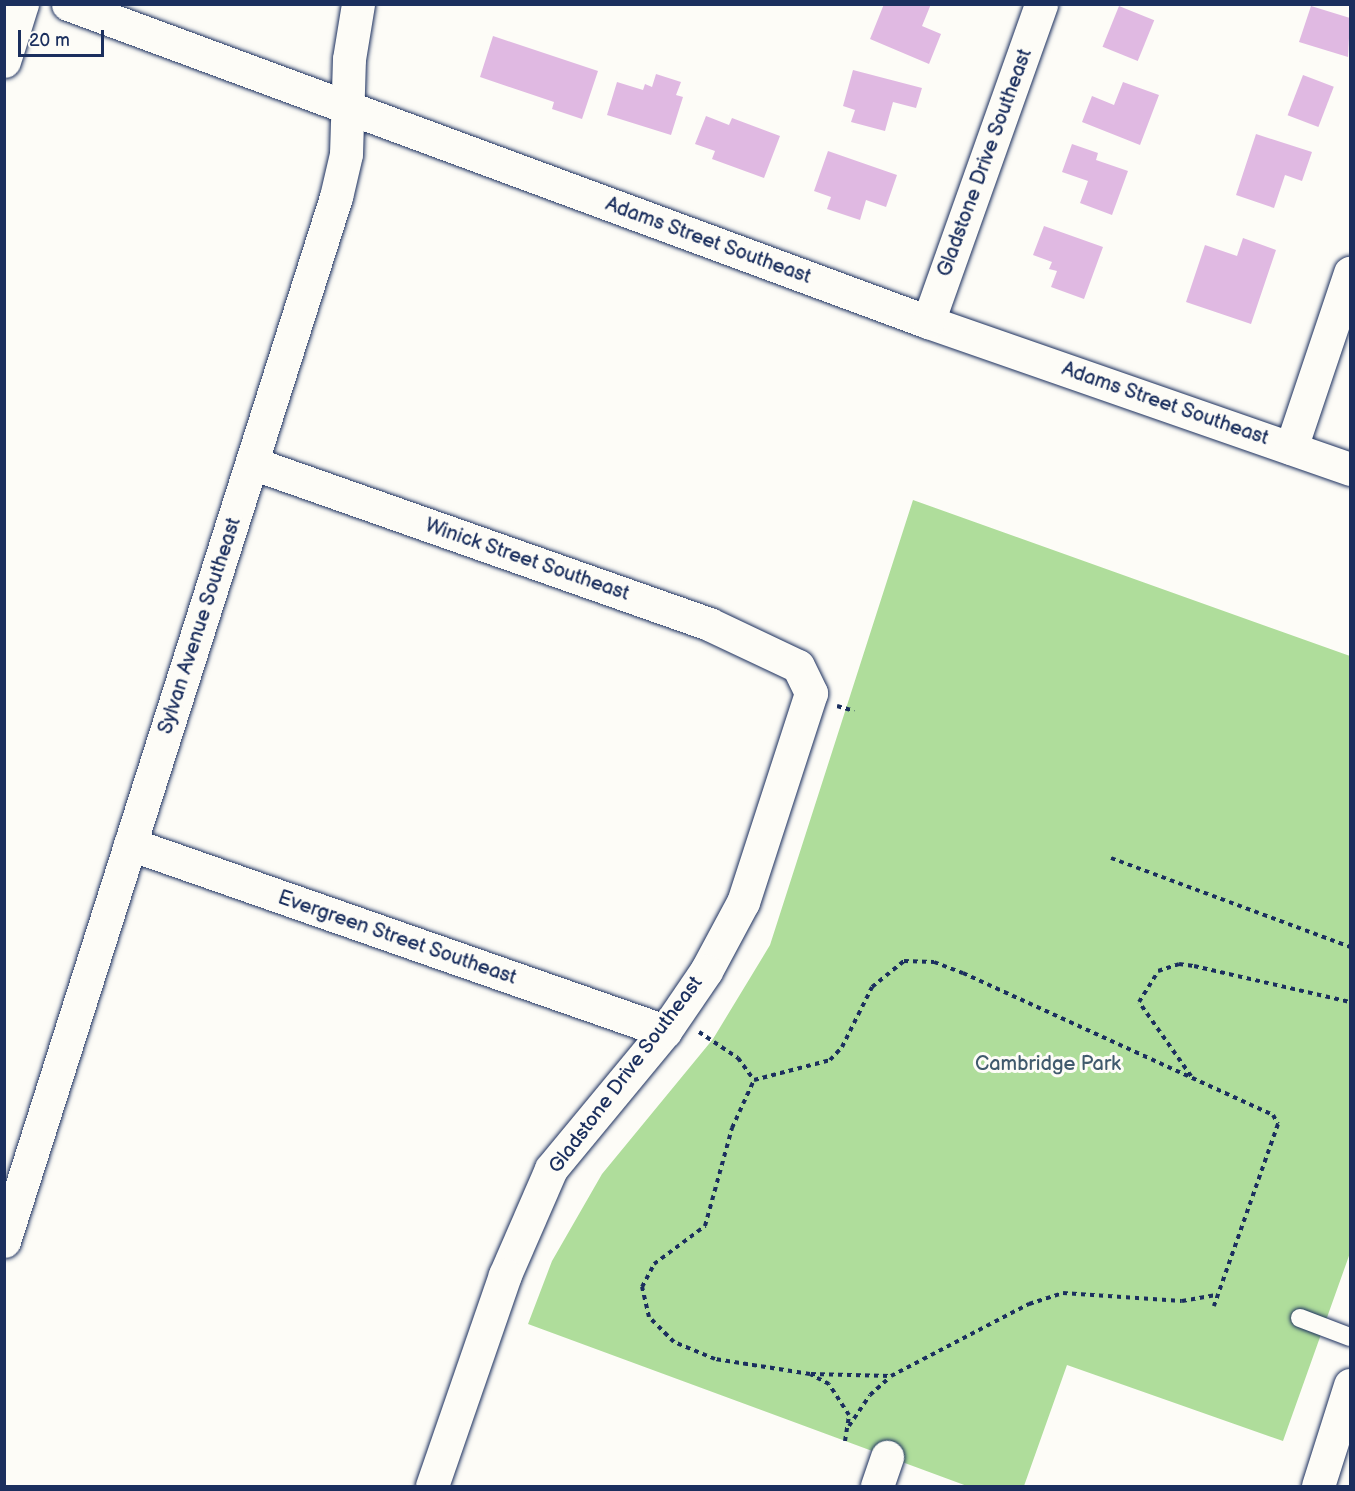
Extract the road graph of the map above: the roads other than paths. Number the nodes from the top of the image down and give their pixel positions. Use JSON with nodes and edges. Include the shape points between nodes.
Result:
{"nodes":[{"id":1,"x":22,"y":4,"type":"edge"},
{"id":2,"x":68,"y":4,"type":"edge"},
{"id":3,"x":358,"y":4,"type":"edge"},
{"id":4,"x":1041,"y":4,"type":"edge"},
{"id":5,"x":4,"y":62,"type":"edge"},
{"id":6,"x":351,"y":110,"type":"junction"},
{"id":7,"x":1350,"y":273,"type":"edge"},
{"id":8,"x":928,"y":322,"type":"junction"},
{"id":9,"x":1292,"y":448,"type":"junction"},
{"id":10,"x":252,"y":463,"type":"junction"},
{"id":11,"x":1350,"y":470,"type":"edge"},
{"id":12,"x":798,"y":666,"type":"joint"},
{"id":13,"x":129,"y":844,"type":"junction"},
{"id":14,"x":670,"y":1024,"type":"junction"},
{"id":15,"x":4,"y":1241,"type":"edge"},
{"id":16,"x":1300,"y":1318,"type":"dead end"},
{"id":17,"x":1350,"y":1337,"type":"edge"},
{"id":18,"x":1350,"y":1385,"type":"edge"},
{"id":19,"x":432,"y":1486,"type":"edge"},
{"id":20,"x":1318,"y":1486,"type":"edge"}],
"edges":[{"from":1,"to":5,"type":"street"},
{"from":2,"to":6,"type":"street","name":"Adams Street Southeast"},
{"from":3,"to":6,"type":"street","name":"Sylvan Avenue Southeast","via":[[349,58]]},
{"from":4,"to":8,"type":"street","name":"Gladstone Drive Southeast"},
{"from":6,"to":8,"type":"street","name":"Adams Street Southeast"},
{"from":6,"to":10,"type":"street","name":"Sylvan Avenue Southeast","via":[[336,197]]},
{"from":7,"to":9,"type":"street"},
{"from":8,"to":9,"type":"street","name":"Adams Street Southeast"},
{"from":9,"to":11,"type":"street","name":"Adams Street Southeast"},
{"from":10,"to":12,"type":"street","name":"Winick Street Southeast","via":[[709,624]]},
{"from":10,"to":13,"type":"street","name":"Sylvan Avenue Southeast"},
{"from":12,"to":14,"type":"street","name":"Gladstone Drive Southeast","via":[[811,693],[747,891],[706,970]]},
{"from":13,"to":14,"type":"street","name":"Evergreen Street Southeast"},
{"from":13,"to":15,"type":"street","name":"Sylvan Avenue Southeast"},
{"from":14,"to":19,"type":"street","name":"Gladstone Drive Southeast","via":[[551,1169],[505,1275]]},
{"from":16,"to":17,"type":"lane"},
{"from":18,"to":20,"type":"street"}]}
